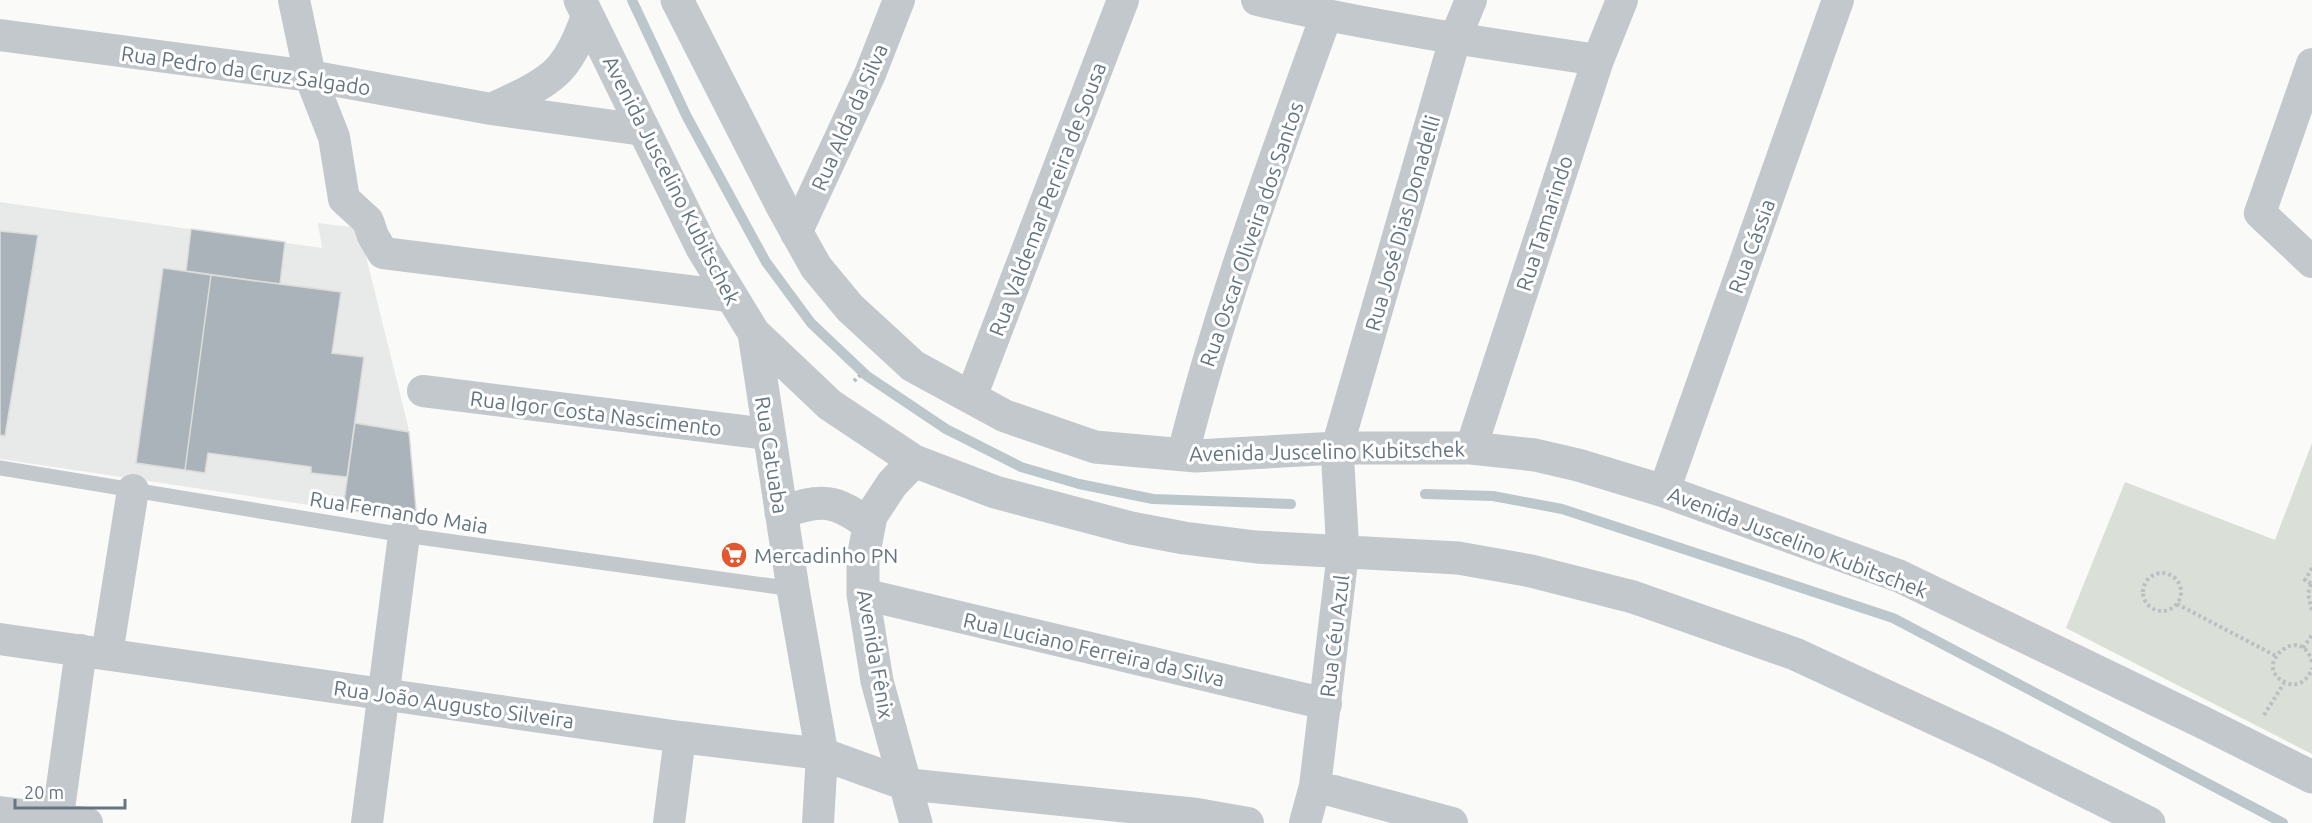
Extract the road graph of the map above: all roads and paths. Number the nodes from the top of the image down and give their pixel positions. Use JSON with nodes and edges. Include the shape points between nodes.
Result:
{"nodes":[{"id":1,"x":294,"y":0,"type":"edge"},
{"id":2,"x":677,"y":0,"type":"edge"},
{"id":3,"x":899,"y":0,"type":"edge"},
{"id":4,"x":1123,"y":0,"type":"edge"},
{"id":5,"x":1257,"y":0,"type":"edge"},
{"id":6,"x":1471,"y":0,"type":"edge"},
{"id":7,"x":1622,"y":0,"type":"edge"},
{"id":8,"x":1838,"y":0,"type":"edge"},
{"id":9,"x":583,"y":8,"type":"edge"},
{"id":10,"x":1326,"y":16,"type":"junction"},
{"id":11,"x":0,"y":35,"type":"edge"},
{"id":12,"x":1455,"y":39,"type":"junction"},
{"id":13,"x":1598,"y":60,"type":"junction"},
{"id":14,"x":2312,"y":64,"type":"edge"},
{"id":15,"x":310,"y":76,"type":"junction"},
{"id":16,"x":491,"y":109,"type":"junction"},
{"id":17,"x":643,"y":130,"type":"junction"},
{"id":18,"x":796,"y":233,"type":"junction"},
{"id":19,"x":2312,"y":262,"type":"edge"},
{"id":20,"x":729,"y":296,"type":"junction"},
{"id":21,"x":754,"y":333,"type":"junction"},
{"id":22,"x":423,"y":391,"type":"dead end"},
{"id":23,"x":970,"y":397,"type":"junction"},
{"id":24,"x":768,"y":434,"type":"junction"},
{"id":25,"x":1337,"y":448,"type":"junction"},
{"id":26,"x":1471,"y":448,"type":"junction"},
{"id":27,"x":1183,"y":454,"type":"junction"},
{"id":28,"x":914,"y":462,"type":"junction"},
{"id":29,"x":0,"y":468,"type":"edge"},
{"id":30,"x":133,"y":490,"type":"junction"},
{"id":31,"x":1664,"y":491,"type":"junction"},
{"id":32,"x":781,"y":513,"type":"junction"},
{"id":33,"x":869,"y":525,"type":"junction"},
{"id":34,"x":404,"y":535,"type":"junction"},
{"id":35,"x":1343,"y":553,"type":"junction"},
{"id":36,"x":2312,"y":568,"type":"edge"},
{"id":37,"x":2311,"y":584,"type":"edge"},
{"id":38,"x":793,"y":589,"type":"junction"},
{"id":39,"x":863,"y":594,"type":"junction"},
{"id":40,"x":2177,"y":604,"type":"junction"},
{"id":41,"x":2312,"y":611,"type":"edge"},
{"id":42,"x":2312,"y":634,"type":"edge"},
{"id":43,"x":0,"y":639,"type":"edge"},
{"id":44,"x":2303,"y":648,"type":"junction"},
{"id":45,"x":94,"y":652,"type":"junction"},
{"id":46,"x":2276,"y":656,"type":"junction"},
{"id":47,"x":2312,"y":662,"type":"edge"},
{"id":48,"x":2312,"y":668,"type":"edge"},
{"id":49,"x":2310,"y":678,"type":"edge"},
{"id":50,"x":384,"y":694,"type":"junction"},
{"id":51,"x":1326,"y":704,"type":"junction"},
{"id":52,"x":680,"y":737,"type":"junction"},
{"id":53,"x":822,"y":754,"type":"junction"},
{"id":54,"x":2312,"y":777,"type":"edge"},
{"id":55,"x":905,"y":784,"type":"junction"},
{"id":56,"x":1315,"y":786,"type":"junction"},
{"id":57,"x":0,"y":812,"type":"edge"},
{"id":58,"x":67,"y":822,"type":"edge"},
{"id":59,"x":367,"y":823,"type":"edge"},
{"id":60,"x":669,"y":823,"type":"edge"},
{"id":61,"x":818,"y":823,"type":"edge"},
{"id":62,"x":916,"y":823,"type":"edge"},
{"id":63,"x":1248,"y":823,"type":"edge"},
{"id":64,"x":1305,"y":823,"type":"edge"},
{"id":65,"x":1452,"y":823,"type":"edge"},
{"id":66,"x":2149,"y":823,"type":"edge"}],
"edges":[{"from":1,"to":15,"type":"street"},
{"from":2,"to":18,"type":"street","name":"Avenida Juscelino Kubitschek"},
{"from":3,"to":18,"type":"street","name":"Rua Alda da Silva","via":[[870,74]]},
{"from":4,"to":23,"type":"street","name":"Rua Valdemar Pereira de Sousa"},
{"from":5,"to":10,"type":"street"},
{"from":6,"to":12,"type":"street","name":"Rua José Dias Donadelli"},
{"from":7,"to":13,"type":"street","name":"Rua Tamarindo"},
{"from":8,"to":31,"type":"street","name":"Rua Cássia"},
{"from":9,"to":16,"type":"street","via":[[577,44],[554,75]]},
{"from":9,"to":17,"type":"street","name":"Avenida Juscelino Kubitschek"},
{"from":10,"to":12,"type":"street"},
{"from":10,"to":27,"type":"street","name":"Rua Oscar Oliveira dos Santos","via":[[1219,323]]},
{"from":11,"to":15,"type":"street","name":"Rua Pedro da Cruz Salgado"},
{"from":12,"to":13,"type":"street"},
{"from":12,"to":25,"type":"street","name":"Rua José Dias Donadelli"},
{"from":13,"to":26,"type":"street","name":"Rua Tamarindo"},
{"from":14,"to":19,"type":"street","via":[[2260,213]]},
{"from":15,"to":16,"type":"street","name":"Rua Pedro da Cruz Salgado"},
{"from":15,"to":20,"type":"street","via":[[334,137],[344,199],[368,221],[383,253]]},
{"from":16,"to":17,"type":"street","name":"Rua Pedro da Cruz Salgado"},
{"from":17,"to":20,"type":"street","name":"Avenida Juscelino Kubitschek"},
{"from":18,"to":23,"type":"street","name":"Avenida Juscelino Kubitschek","via":[[816,267],[850,308],[913,366]]},
{"from":20,"to":21,"type":"street","name":"Avenida Juscelino Kubitschek"},
{"from":21,"to":24,"type":"street","name":"Rua Catuaba"},
{"from":21,"to":28,"type":"street","name":"Avenida Juscelino Kubitschek","via":[[830,405]]},
{"from":22,"to":24,"type":"street","name":"Rua Igor Costa Nascimento"},
{"from":23,"to":27,"type":"street","name":"Avenida Juscelino Kubitschek","via":[[1005,416],[1095,447]]},
{"from":24,"to":32,"type":"street","name":"Rua Catuaba"},
{"from":25,"to":26,"type":"street","name":"Avenida Juscelino Kubitschek"},
{"from":25,"to":27,"type":"street","name":"Avenida Juscelino Kubitschek"},
{"from":25,"to":35,"type":"street","name":"Rua Céu Azul"},
{"from":26,"to":31,"type":"street","name":"Avenida Juscelino Kubitschek","via":[[1535,455]]},
{"from":28,"to":33,"type":"street","name":"Avenida Fênix","via":[[892,484]]},
{"from":28,"to":35,"type":"street","name":"Avenida Juscelino Kubitschek","via":[[995,492],[1131,528],[1256,547]]},
{"from":29,"to":30,"type":"lane","name":"Rua Fernando Maia"},
{"from":30,"to":34,"type":"lane","name":"Rua Fernando Maia"},
{"from":30,"to":45,"type":"street"},
{"from":31,"to":54,"type":"street","name":"Avenida Juscelino Kubitschek","via":[[1899,576]]},
{"from":32,"to":33,"type":"street","via":[[803,504],[827,503],[850,510]]},
{"from":32,"to":38,"type":"street","name":"Rua Catuaba"},
{"from":33,"to":39,"type":"street","name":"Avenida Fênix","via":[[863,558]]},
{"from":34,"to":38,"type":"lane","name":"Rua Fernando Maia"},
{"from":34,"to":50,"type":"street"},
{"from":35,"to":51,"type":"street","name":"Rua Céu Azul"},
{"from":35,"to":66,"type":"street","name":"Avenida Juscelino Kubitschek","via":[[1458,558],[1531,571],[1633,597],[1795,654]]},
{"from":36,"to":37,"type":"path","via":[[2305,580]]},
{"from":37,"to":41,"type":"path","via":[[2308,594]]},
{"from":38,"to":53,"type":"street","name":"Rua Catuaba"},
{"from":39,"to":51,"type":"street","name":"Rua Luciano Ferreira da Silva"},
{"from":39,"to":55,"type":"street","name":"Avenida Fênix","via":[[878,681]]},
{"from":40,"to":40,"type":"path","via":[[2166,611],[2153,610],[2144,601],[2144,583],[2160,572],[2172,575],[2180,585]]},
{"from":40,"to":46,"type":"path"},
{"from":42,"to":44,"type":"path"},
{"from":43,"to":45,"type":"street","name":"Rua João Augusto Silveira"},
{"from":44,"to":46,"type":"path","via":[[2291,646]]},
{"from":44,"to":47,"type":"path"},
{"from":45,"to":50,"type":"street","name":"Rua João Augusto Silveira"},
{"from":45,"to":58,"type":"street"},
{"from":46,"to":49,"type":"path","via":[[2275,674],[2284,683],[2298,684]]},
{"from":48,"to":49,"type":"path"},
{"from":50,"to":52,"type":"street","name":"Rua João Augusto Silveira"},
{"from":50,"to":59,"type":"street"},
{"from":51,"to":56,"type":"street","name":"Rua Céu Azul"},
{"from":52,"to":53,"type":"street","name":"Rua João Augusto Silveira"},
{"from":52,"to":60,"type":"street"},
{"from":53,"to":55,"type":"street","name":"Rua João Augusto Silveira"},
{"from":53,"to":61,"type":"street"},
{"from":55,"to":62,"type":"street","name":"Avenida Fênix"},
{"from":55,"to":63,"type":"street","via":[[1197,814]]},
{"from":56,"to":64,"type":"street","name":"Rua Céu Azul"},
{"from":56,"to":65,"type":"street"},
{"from":57,"to":58,"type":"street"}]}
